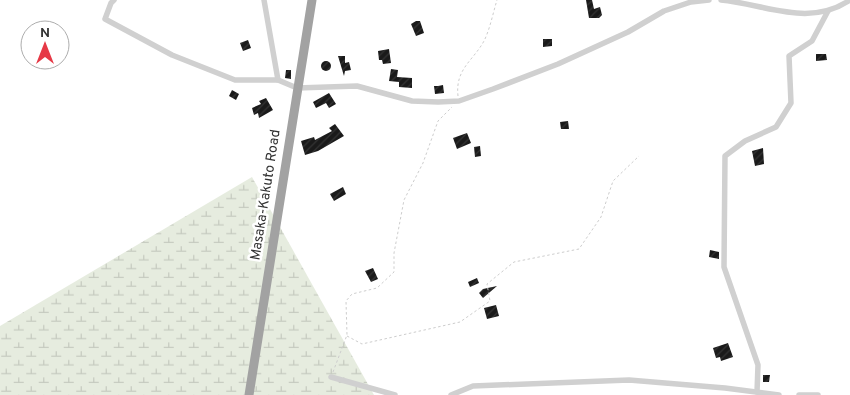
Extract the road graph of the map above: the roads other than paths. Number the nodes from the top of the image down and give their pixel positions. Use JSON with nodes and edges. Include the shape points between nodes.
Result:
{"nodes":[{"id":1,"x":114,"y":0,"type":"edge"},
{"id":2,"x":264,"y":0,"type":"edge"},
{"id":3,"x":312,"y":0,"type":"edge"},
{"id":4,"x":709,"y":0,"type":"edge"},
{"id":5,"x":721,"y":0,"type":"edge"},
{"id":6,"x":850,"y":0,"type":"edge"},
{"id":7,"x":828,"y":11,"type":"junction"},
{"id":8,"x":278,"y":80,"type":"junction"},
{"id":9,"x":297,"y":88,"type":"junction"},
{"id":10,"x":331,"y":378,"type":"road end"},
{"id":11,"x":757,"y":392,"type":"junction"},
{"id":12,"x":248,"y":395,"type":"edge"},
{"id":13,"x":395,"y":395,"type":"edge"},
{"id":14,"x":452,"y":395,"type":"edge"},
{"id":15,"x":779,"y":395,"type":"edge"},
{"id":16,"x":799,"y":395,"type":"edge"},
{"id":17,"x":818,"y":395,"type":"edge"}],
"edges":[{"from":1,"to":8,"type":"street","via":[[105,20],[172,55],[235,80]]},
{"from":2,"to":8,"type":"street"},
{"from":3,"to":9,"type":"highway","name":"Masaka-Kakuto Road"},
{"from":4,"to":9,"type":"street","via":[[664,11],[628,32],[558,64],[459,101],[412,101],[357,86]]},
{"from":5,"to":7,"type":"street","via":[[796,14]]},
{"from":6,"to":7,"type":"street"},
{"from":7,"to":11,"type":"street","via":[[812,41],[789,56],[791,103],[776,127],[745,141],[725,156],[724,267],[758,365]]},
{"from":8,"to":9,"type":"street"},
{"from":9,"to":12,"type":"highway","name":"Masaka-Kakuto Road"},
{"from":10,"to":13,"type":"street"},
{"from":11,"to":14,"type":"street","via":[[629,380],[473,386]]},
{"from":11,"to":15,"type":"street"},
{"from":16,"to":17,"type":"street"}]}
